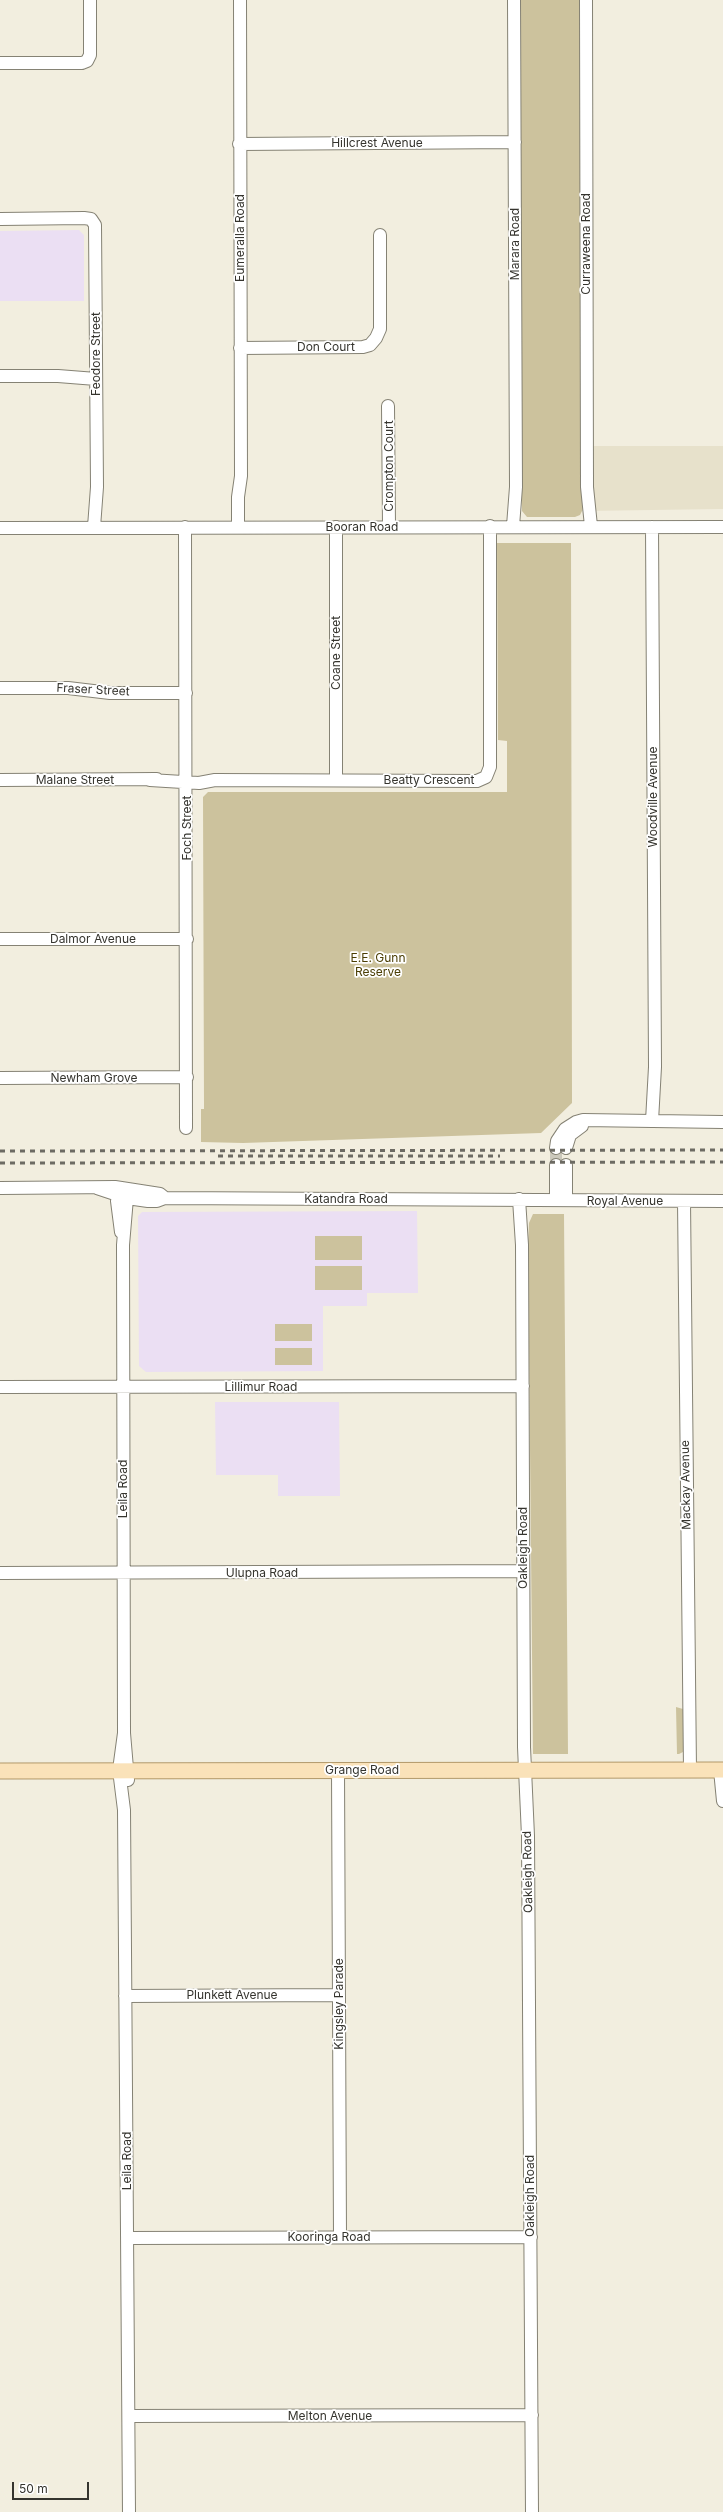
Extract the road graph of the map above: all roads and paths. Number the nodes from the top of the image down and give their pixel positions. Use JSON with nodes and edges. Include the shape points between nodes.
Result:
{"nodes":[{"id":1,"x":90,"y":0,"type":"edge"},
{"id":2,"x":240,"y":0,"type":"edge"},
{"id":3,"x":514,"y":0,"type":"edge"},
{"id":4,"x":586,"y":0,"type":"edge"},
{"id":5,"x":0,"y":63,"type":"edge"},
{"id":6,"x":515,"y":142,"type":"junction"},
{"id":7,"x":239,"y":144,"type":"junction"},
{"id":8,"x":0,"y":219,"type":"edge"},
{"id":9,"x":380,"y":235,"type":"dead end"},
{"id":10,"x":240,"y":348,"type":"junction"},
{"id":11,"x":96,"y":375,"type":"junction"},
{"id":12,"x":0,"y":376,"type":"edge"},
{"id":13,"x":388,"y":406,"type":"dead end"},
{"id":14,"x":389,"y":526,"type":"junction"},
{"id":15,"x":490,"y":526,"type":"junction"},
{"id":16,"x":517,"y":526,"type":"junction"},
{"id":17,"x":588,"y":526,"type":"junction"},
{"id":18,"x":98,"y":527,"type":"junction"},
{"id":19,"x":186,"y":527,"type":"junction"},
{"id":20,"x":242,"y":527,"type":"junction"},
{"id":21,"x":336,"y":527,"type":"junction"},
{"id":22,"x":652,"y":527,"type":"junction"},
{"id":23,"x":723,"y":527,"type":"edge"},
{"id":24,"x":0,"y":528,"type":"edge"},
{"id":25,"x":0,"y":688,"type":"edge"},
{"id":26,"x":186,"y":693,"type":"junction"},
{"id":27,"x":0,"y":780,"type":"edge"},
{"id":28,"x":186,"y":780,"type":"junction"},
{"id":29,"x":336,"y":780,"type":"junction"},
{"id":30,"x":0,"y":939,"type":"edge"},
{"id":31,"x":187,"y":939,"type":"junction"},
{"id":32,"x":187,"y":1077,"type":"junction"},
{"id":33,"x":0,"y":1078,"type":"edge"},
{"id":34,"x":656,"y":1121,"type":"junction"},
{"id":35,"x":723,"y":1122,"type":"edge"},
{"id":36,"x":186,"y":1128,"type":"dead end"},
{"id":37,"x":561,"y":1148,"type":"tunnel mouth"},
{"id":38,"x":561,"y":1165,"type":"tunnel mouth"},
{"id":39,"x":0,"y":1188,"type":"edge"},
{"id":40,"x":123,"y":1194,"type":"junction"},
{"id":41,"x":523,"y":1199,"type":"junction"},
{"id":42,"x":561,"y":1200,"type":"junction"},
{"id":43,"x":684,"y":1201,"type":"junction"},
{"id":44,"x":723,"y":1201,"type":"edge"},
{"id":45,"x":523,"y":1386,"type":"junction"},
{"id":46,"x":0,"y":1387,"type":"edge"},
{"id":47,"x":123,"y":1387,"type":"junction"},
{"id":48,"x":523,"y":1571,"type":"junction"},
{"id":49,"x":0,"y":1573,"type":"edge"},
{"id":50,"x":123,"y":1573,"type":"junction"},
{"id":51,"x":124,"y":1770,"type":"junction"},
{"id":52,"x":338,"y":1770,"type":"junction"},
{"id":53,"x":525,"y":1770,"type":"junction"},
{"id":54,"x":690,"y":1770,"type":"junction"},
{"id":55,"x":722,"y":1770,"type":"edge"},
{"id":56,"x":0,"y":1771,"type":"edge"},
{"id":57,"x":723,"y":1801,"type":"edge"},
{"id":58,"x":339,"y":1995,"type":"junction"},
{"id":59,"x":125,"y":1996,"type":"junction"},
{"id":60,"x":340,"y":2237,"type":"junction"},
{"id":61,"x":531,"y":2237,"type":"junction"},
{"id":62,"x":128,"y":2238,"type":"junction"},
{"id":63,"x":532,"y":2415,"type":"junction"},
{"id":64,"x":128,"y":2416,"type":"junction"},
{"id":65,"x":129,"y":2512,"type":"edge"},
{"id":66,"x":532,"y":2512,"type":"edge"}],
"edges":[{"from":1,"to":5,"type":"street","via":[[90,55],[87,61]]},
{"from":2,"to":7,"type":"street","name":"Eumeralla Road"},
{"from":3,"to":6,"type":"street","name":"Marara Road"},
{"from":4,"to":17,"type":"street","name":"Curraweena Road"},
{"from":6,"to":7,"type":"street","name":"Hillcrest Avenue"},
{"from":6,"to":16,"type":"street","name":"Marara Road"},
{"from":7,"to":10,"type":"street","name":"Eumeralla Road"},
{"from":8,"to":11,"type":"street","name":"Feodore Street","via":[[84,218],[93,222],[96,231]]},
{"from":9,"to":10,"type":"street","name":"Don Court","via":[[380,329],[370,345]]},
{"from":10,"to":20,"type":"street","name":"Eumeralla Road","via":[[241,476],[238,496]]},
{"from":11,"to":12,"type":"street"},
{"from":11,"to":18,"type":"street","name":"Feodore Street"},
{"from":13,"to":14,"type":"street","name":"Crompton Court"},
{"from":14,"to":15,"type":"street","name":"Booran Road"},
{"from":14,"to":21,"type":"street","name":"Booran Road"},
{"from":15,"to":16,"type":"street","name":"Booran Road"},
{"from":15,"to":29,"type":"street","name":"Beatty Crescent","via":[[489,775],[476,781]]},
{"from":16,"to":17,"type":"street","name":"Booran Road"},
{"from":17,"to":22,"type":"street","name":"Booran Road"},
{"from":18,"to":19,"type":"street","name":"Booran Road"},
{"from":18,"to":24,"type":"street","name":"Booran Road"},
{"from":19,"to":20,"type":"street","name":"Booran Road"},
{"from":19,"to":26,"type":"street","name":"Foch Street"},
{"from":20,"to":21,"type":"street","name":"Booran Road"},
{"from":21,"to":29,"type":"street","name":"Coane Street"},
{"from":22,"to":23,"type":"street","name":"Booran Road"},
{"from":22,"to":34,"type":"street","name":"Woodville Avenue"},
{"from":25,"to":26,"type":"street","name":"Fraser Street","via":[[68,688],[110,693]]},
{"from":26,"to":28,"type":"street","name":"Foch Street"},
{"from":27,"to":28,"type":"street","name":"Malane Street"},
{"from":28,"to":29,"type":"street","name":"Beatty Crescent"},
{"from":28,"to":31,"type":"street","name":"Foch Street"},
{"from":30,"to":31,"type":"street","name":"Dalmor Avenue"},
{"from":31,"to":32,"type":"street","name":"Foch Street"},
{"from":32,"to":33,"type":"street","name":"Newham Grove"},
{"from":32,"to":36,"type":"street","name":"Foch Street"},
{"from":34,"to":35,"type":"street"},
{"from":34,"to":37,"type":"street","via":[[590,1121],[570,1135]]},
{"from":38,"to":42,"type":"street"},
{"from":39,"to":40,"type":"street","name":"Katandra Road","via":[[97,1188]]},
{"from":40,"to":41,"type":"street","name":"Katandra Road","via":[[160,1194],[165,1198]]},
{"from":40,"to":47,"type":"street","name":"Leila Road"},
{"from":41,"to":42,"type":"street","name":"Royal Avenue"},
{"from":41,"to":45,"type":"street","name":"Oakleigh Road","via":[[526,1223],[522,1232]]},
{"from":42,"to":43,"type":"street","name":"Royal Avenue"},
{"from":43,"to":44,"type":"street","name":"Royal Avenue"},
{"from":43,"to":54,"type":"street","name":"Mackay Avenue"},
{"from":45,"to":47,"type":"street","name":"Lillimur Road"},
{"from":45,"to":48,"type":"street","name":"Oakleigh Road"},
{"from":46,"to":47,"type":"street","name":"Lillimur Road"},
{"from":47,"to":50,"type":"street","name":"Leila Road"},
{"from":48,"to":50,"type":"street","name":"Ulupna Road"},
{"from":48,"to":53,"type":"street","name":"Oakleigh Road"},
{"from":49,"to":50,"type":"street","name":"Ulupna Road"},
{"from":50,"to":51,"type":"street","name":"Leila Road"},
{"from":51,"to":52,"type":"main road","name":"Grange Road"},
{"from":51,"to":56,"type":"main road","name":"Grange Road"},
{"from":51,"to":59,"type":"street","name":"Leila Road"},
{"from":52,"to":53,"type":"main road","name":"Grange Road"},
{"from":52,"to":58,"type":"street","name":"Kingsley Parade"},
{"from":53,"to":54,"type":"main road","name":"Grange Road"},
{"from":53,"to":61,"type":"street","name":"Oakleigh Road","via":[[528,1836]]},
{"from":54,"to":55,"type":"main road","name":"Grange Road"},
{"from":55,"to":57,"type":"street"},
{"from":58,"to":59,"type":"street","name":"Plunkett Avenue"},
{"from":58,"to":60,"type":"street","name":"Kingsley Parade"},
{"from":59,"to":62,"type":"street","name":"Leila Road"},
{"from":60,"to":61,"type":"street","name":"Kooringa Road"},
{"from":60,"to":62,"type":"street","name":"Kooringa Road"},
{"from":61,"to":63,"type":"street","name":"Oakleigh Road"},
{"from":62,"to":64,"type":"street","name":"Leila Road"},
{"from":63,"to":64,"type":"street","name":"Melton Avenue"},
{"from":63,"to":66,"type":"street","name":"Oakleigh Road"},
{"from":64,"to":65,"type":"street","name":"Leila Road"}]}
